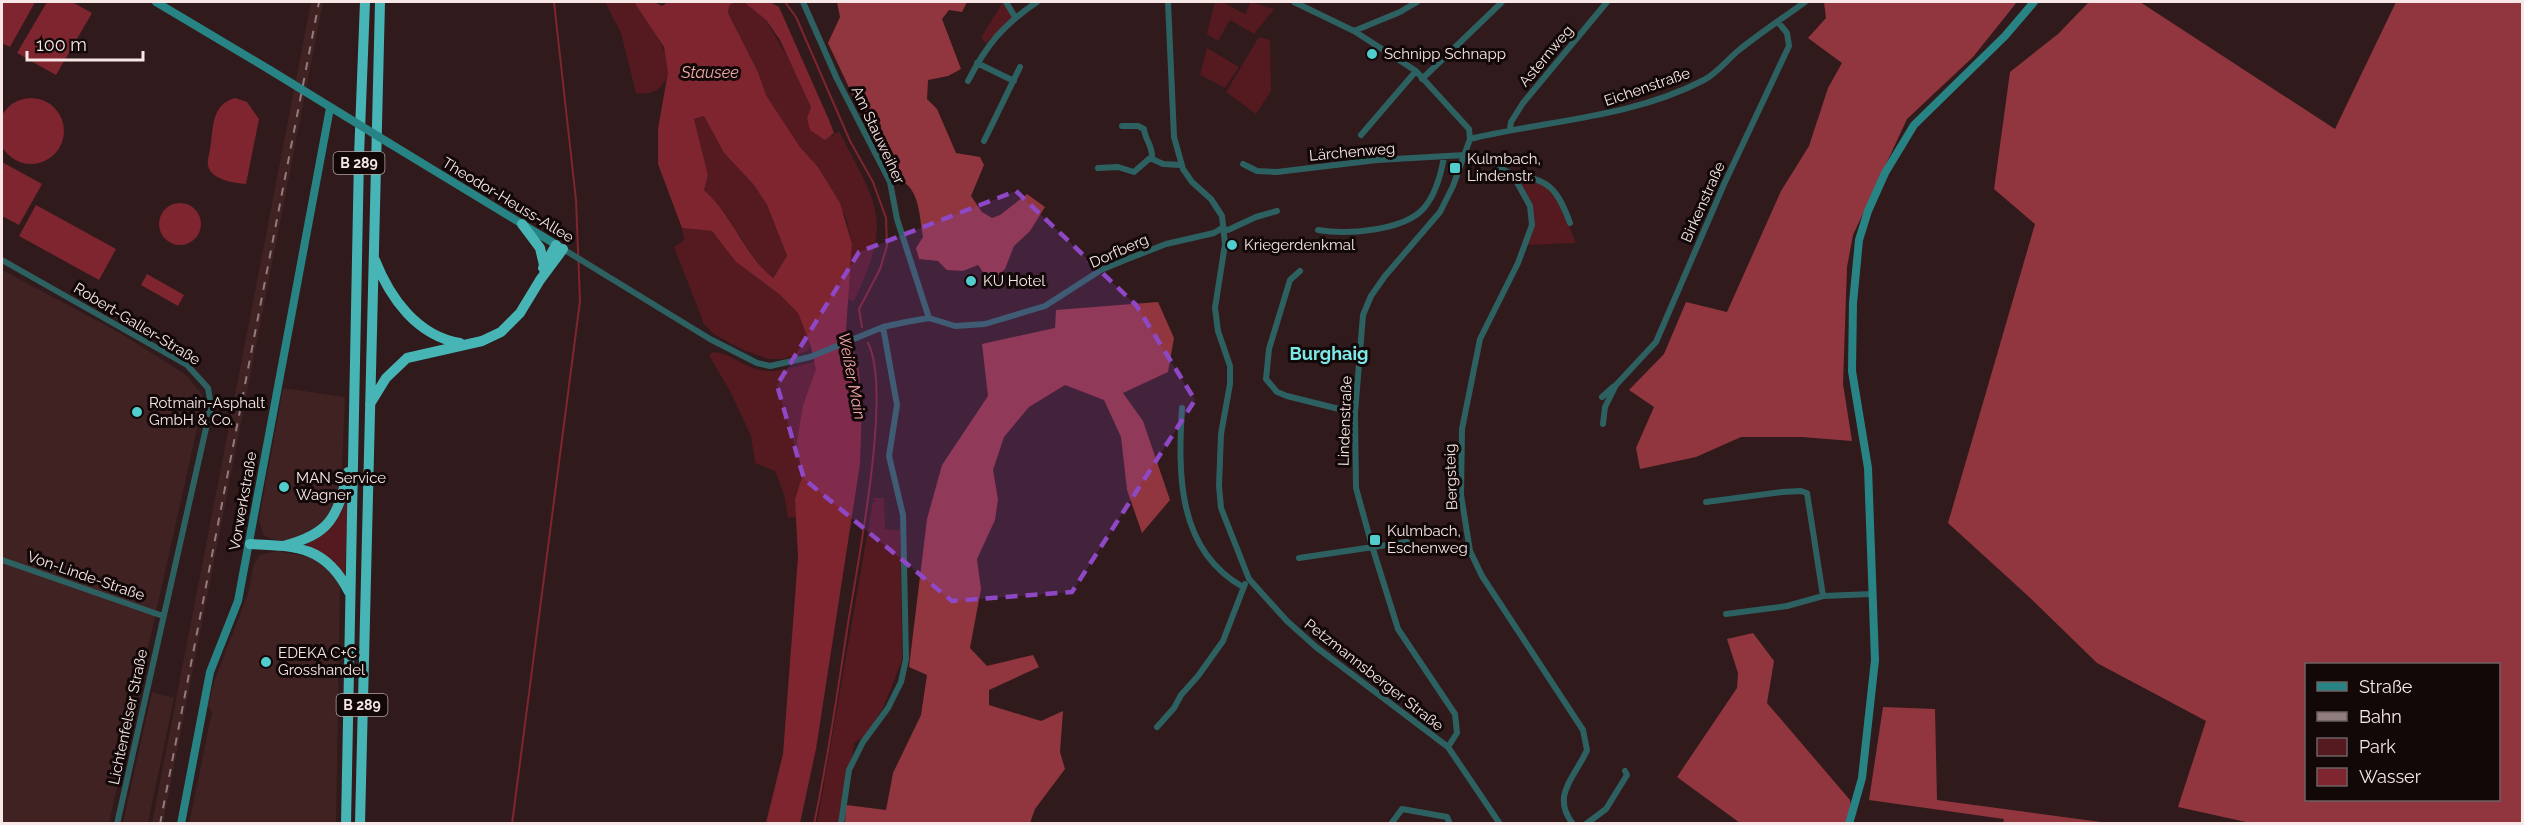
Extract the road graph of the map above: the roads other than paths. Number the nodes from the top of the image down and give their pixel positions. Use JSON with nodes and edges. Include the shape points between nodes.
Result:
{"nodes":[{"id":1,"x":156,"y":2,"type":"edge"},
{"id":2,"x":365,"y":2,"type":"edge"},
{"id":3,"x":380,"y":2,"type":"edge"},
{"id":4,"x":803,"y":2,"type":"edge"},
{"id":5,"x":1006,"y":2,"type":"edge"},
{"id":6,"x":1038,"y":2,"type":"edge"},
{"id":7,"x":1168,"y":2,"type":"edge"},
{"id":8,"x":1294,"y":2,"type":"edge"},
{"id":9,"x":1418,"y":2,"type":"edge"},
{"id":10,"x":1502,"y":2,"type":"edge"},
{"id":11,"x":1607,"y":2,"type":"edge"},
{"id":12,"x":1805,"y":2,"type":"edge"},
{"id":13,"x":2034,"y":2,"type":"edge"},
{"id":14,"x":1015,"y":17,"type":"junction"},
{"id":15,"x":1778,"y":22,"type":"junction"},
{"id":16,"x":1354,"y":31,"type":"junction"},
{"id":17,"x":978,"y":63,"type":"junction"},
{"id":18,"x":1020,"y":67,"type":"dead end"},
{"id":19,"x":1416,"y":71,"type":"junction"},
{"id":20,"x":1422,"y":79,"type":"junction"},
{"id":21,"x":968,"y":81,"type":"dead end"},
{"id":22,"x":1014,"y":81,"type":"junction"},
{"id":23,"x":330,"y":108,"type":"junction"},
{"id":24,"x":1122,"y":126,"type":"dead end"},
{"id":25,"x":1510,"y":129,"type":"junction"},
{"id":26,"x":1361,"y":135,"type":"dead end"},
{"id":27,"x":1470,"y":139,"type":"junction"},
{"id":28,"x":984,"y":141,"type":"dead end"},
{"id":29,"x":1465,"y":155,"type":"junction"},
{"id":30,"x":1444,"y":157,"type":"junction"},
{"id":31,"x":1152,"y":158,"type":"junction"},
{"id":32,"x":1243,"y":164,"type":"dead end"},
{"id":33,"x":1181,"y":165,"type":"junction"},
{"id":34,"x":1098,"y":168,"type":"dead end"},
{"id":35,"x":1514,"y":175,"type":"junction"},
{"id":36,"x":1277,"y":211,"type":"dead end"},
{"id":37,"x":1570,"y":223,"type":"dead end"},
{"id":38,"x":522,"y":224,"type":"junction"},
{"id":39,"x":1222,"y":228,"type":"junction"},
{"id":40,"x":1318,"y":230,"type":"dead end"},
{"id":41,"x":560,"y":247,"type":"junction"},
{"id":42,"x":372,"y":253,"type":"junction"},
{"id":43,"x":2,"y":260,"type":"edge"},
{"id":44,"x":544,"y":265,"type":"junction"},
{"id":45,"x":1300,"y":271,"type":"dead end"},
{"id":46,"x":540,"y":280,"type":"junction"},
{"id":47,"x":929,"y":318,"type":"junction"},
{"id":48,"x":883,"y":327,"type":"junction"},
{"id":49,"x":855,"y":338,"type":"joint"},
{"id":50,"x":464,"y":344,"type":"junction"},
{"id":51,"x":1616,"y":385,"type":"junction"},
{"id":52,"x":1602,"y":397,"type":"dead end"},
{"id":53,"x":368,"y":407,"type":"junction"},
{"id":54,"x":1182,"y":408,"type":"dead end"},
{"id":55,"x":1355,"y":413,"type":"junction"},
{"id":56,"x":1603,"y":424,"type":"dead end"},
{"id":57,"x":353,"y":451,"type":"junction"},
{"id":58,"x":1706,"y":502,"type":"dead end"},
{"id":59,"x":1407,"y":542,"type":"dead end"},
{"id":60,"x":249,"y":544,"type":"junction"},
{"id":61,"x":284,"y":546,"type":"junction"},
{"id":62,"x":1372,"y":546,"type":"junction"},
{"id":63,"x":1299,"y":558,"type":"dead end"},
{"id":64,"x":2,"y":560,"type":"edge"},
{"id":65,"x":1249,"y":579,"type":"junction"},
{"id":66,"x":1243,"y":586,"type":"junction"},
{"id":67,"x":350,"y":593,"type":"junction"},
{"id":68,"x":1872,"y":594,"type":"junction"},
{"id":69,"x":1823,"y":596,"type":"junction"},
{"id":70,"x":1726,"y":614,"type":"dead end"},
{"id":71,"x":163,"y":616,"type":"junction"},
{"id":72,"x":1157,"y":727,"type":"dead end"},
{"id":73,"x":1448,"y":747,"type":"junction"},
{"id":74,"x":1624,"y":771,"type":"dead end"},
{"id":75,"x":117,"y":824,"type":"edge"},
{"id":76,"x":181,"y":824,"type":"edge"},
{"id":77,"x":346,"y":824,"type":"edge"},
{"id":78,"x":360,"y":824,"type":"edge"},
{"id":79,"x":842,"y":824,"type":"edge"},
{"id":80,"x":1391,"y":824,"type":"edge"},
{"id":81,"x":1450,"y":824,"type":"edge"},
{"id":82,"x":1500,"y":824,"type":"edge"},
{"id":83,"x":1573,"y":824,"type":"edge"},
{"id":84,"x":1586,"y":824,"type":"edge"},
{"id":85,"x":1849,"y":824,"type":"edge"}],
"edges":[{"from":1,"to":23,"type":"street","name":"Theodor-Heuss-Allee","bridge":true},
{"from":2,"to":57,"type":"highway","number":"B 289"},
{"from":3,"to":42,"type":"highway","number":"B 289"},
{"from":4,"to":47,"type":"street","name":"Am Stauweiher","via":[[890,182],[897,219]]},
{"from":5,"to":14,"type":"street"},
{"from":6,"to":14,"type":"street"},
{"from":7,"to":33,"type":"street","via":[[1174,137]]},
{"from":8,"to":16,"type":"street"},
{"from":9,"to":16,"type":"street"},
{"from":10,"to":20,"type":"street"},
{"from":11,"to":25,"type":"street","name":"Asternweg","via":[[1523,103]]},
{"from":12,"to":15,"type":"street","name":"Eichenstraße"},
{"from":13,"to":68,"type":"street","via":[[1914,125],[1885,172],[1858,240],[1852,371],[1868,468]]},
{"from":14,"to":17,"type":"street","via":[[996,35]]},
{"from":15,"to":25,"type":"street","name":"Eichenstraße","via":[[1707,79],[1679,91],[1624,111]]},
{"from":15,"to":51,"type":"street","name":"Birkenstraße","via":[[1787,33],[1789,46],[1656,342]]},
{"from":16,"to":19,"type":"street"},
{"from":17,"to":21,"type":"street"},
{"from":17,"to":22,"type":"street"},
{"from":18,"to":22,"type":"street"},
{"from":19,"to":20,"type":"street"},
{"from":19,"to":26,"type":"street"},
{"from":20,"to":27,"type":"street","via":[[1467,124]]},
{"from":22,"to":28,"type":"street"},
{"from":23,"to":38,"type":"street","name":"Theodor-Heuss-Allee","bridge":true},
{"from":23,"to":60,"type":"street","name":"Vorwerkstraße"},
{"from":24,"to":31,"type":"street","via":[[1144,129],[1153,148]]},
{"from":25,"to":27,"type":"street","name":"Eichenstraße"},
{"from":27,"to":29,"type":"street","name":"Lindenstraße"},
{"from":29,"to":30,"type":"street","name":"Lärchenweg"},
{"from":29,"to":35,"type":"street","via":[[1483,158]]},
{"from":29,"to":55,"type":"street","name":"Lindenstraße","via":[[1440,212],[1385,276],[1367,305]]},
{"from":30,"to":32,"type":"street","name":"Lärchenweg","via":[[1377,160],[1277,172],[1257,171]]},
{"from":30,"to":40,"type":"street","via":[[1431,198],[1416,216],[1378,228],[1336,233]]},
{"from":31,"to":33,"type":"street","via":[[1163,164]]},
{"from":31,"to":34,"type":"street","via":[[1134,171]]},
{"from":33,"to":39,"type":"street","name":"Petzmannsberger Straße","via":[[1217,207]]},
{"from":35,"to":37,"type":"street","via":[[1538,178],[1550,185]]},
{"from":35,"to":83,"type":"street","name":"Bergsteig","via":[[1530,206],[1532,225],[1518,263],[1480,339],[1462,429],[1461,495],[1470,550],[1482,576],[1583,730],[1587,750],[1563,796],[1563,806]]},
{"from":36,"to":39,"type":"street","name":"Dorfberg","via":[[1228,230]]},
{"from":38,"to":41,"type":"street","name":"Theodor-Heuss-Allee"},
{"from":38,"to":44,"type":"highway","via":[[540,248]]},
{"from":39,"to":47,"type":"street","name":"Dorfberg","via":[[1166,244],[1109,267],[1045,306],[985,324],[955,326]]},
{"from":39,"to":65,"type":"street","name":"Petzmannsberger Straße","via":[[1225,244],[1215,308],[1230,366],[1230,384],[1221,434],[1219,486],[1221,508]]},
{"from":41,"to":44,"type":"highway"},
{"from":41,"to":46,"type":"highway"},
{"from":41,"to":49,"type":"street","name":"Theodor-Heuss-Allee","via":[[710,339],[757,363],[775,366],[810,357]]},
{"from":42,"to":50,"type":"highway","via":[[386,287],[410,317],[444,339]]},
{"from":42,"to":53,"type":"highway","number":"B 289"},
{"from":43,"to":71,"type":"street","name":"Robert-Galler-Straße","via":[[187,365],[208,388],[211,406]]},
{"from":44,"to":46,"type":"highway"},
{"from":45,"to":55,"type":"street","via":[[1290,280],[1269,349],[1266,379],[1277,392],[1287,396]]},
{"from":46,"to":50,"type":"highway","via":[[512,323],[501,332]]},
{"from":47,"to":48,"type":"street","name":"Dorfberg"},
{"from":48,"to":49,"type":"street","name":"Dorfberg"},
{"from":48,"to":79,"type":"street","via":[[897,405],[889,456],[903,515],[906,659],[901,682],[888,708],[863,742],[849,770]]},
{"from":50,"to":53,"type":"highway","via":[[407,358],[386,378]]},
{"from":51,"to":52,"type":"street","name":"Birkenstraße"},
{"from":51,"to":56,"type":"street","name":"Birkenstraße","via":[[1605,408]]},
{"from":53,"to":78,"type":"highway","number":"B 289"},
{"from":54,"to":66,"type":"street","via":[[1179,452],[1184,505],[1212,563]]},
{"from":55,"to":62,"type":"street","name":"Lindenstraße","via":[[1356,488]]},
{"from":57,"to":61,"type":"highway","via":[[332,520],[315,536]]},
{"from":57,"to":67,"type":"highway","number":"B 289"},
{"from":58,"to":69,"type":"street","via":[[1801,490],[1807,493]]},
{"from":59,"to":62,"type":"street"},
{"from":60,"to":61,"type":"highway"},
{"from":60,"to":76,"type":"street","name":"Vorwerkstraße","via":[[238,600],[210,672]]},
{"from":61,"to":67,"type":"highway","via":[[328,561]]},
{"from":62,"to":63,"type":"street"},
{"from":62,"to":73,"type":"street","name":"Lindenstraße","via":[[1398,629],[1455,714],[1457,733]]},
{"from":64,"to":71,"type":"street","name":"Von-Linde-Straße"},
{"from":65,"to":66,"type":"street"},
{"from":65,"to":73,"type":"street","name":"Petzmannsberger Straße","via":[[1316,647]]},
{"from":66,"to":72,"type":"street","via":[[1223,641]]},
{"from":67,"to":77,"type":"highway","number":"B 289"},
{"from":68,"to":69,"type":"street"},
{"from":68,"to":85,"type":"street","via":[[1873,695],[1862,778]]},
{"from":69,"to":70,"type":"street","via":[[1787,606]]},
{"from":71,"to":75,"type":"street","name":"Lichtenfelser Straße"},
{"from":73,"to":82,"type":"street","name":"Petzmannsberger Straße"},
{"from":74,"to":84,"type":"street","via":[[1627,776],[1606,809]]},
{"from":80,"to":81,"type":"street","via":[[1402,808],[1447,818]]}]}
